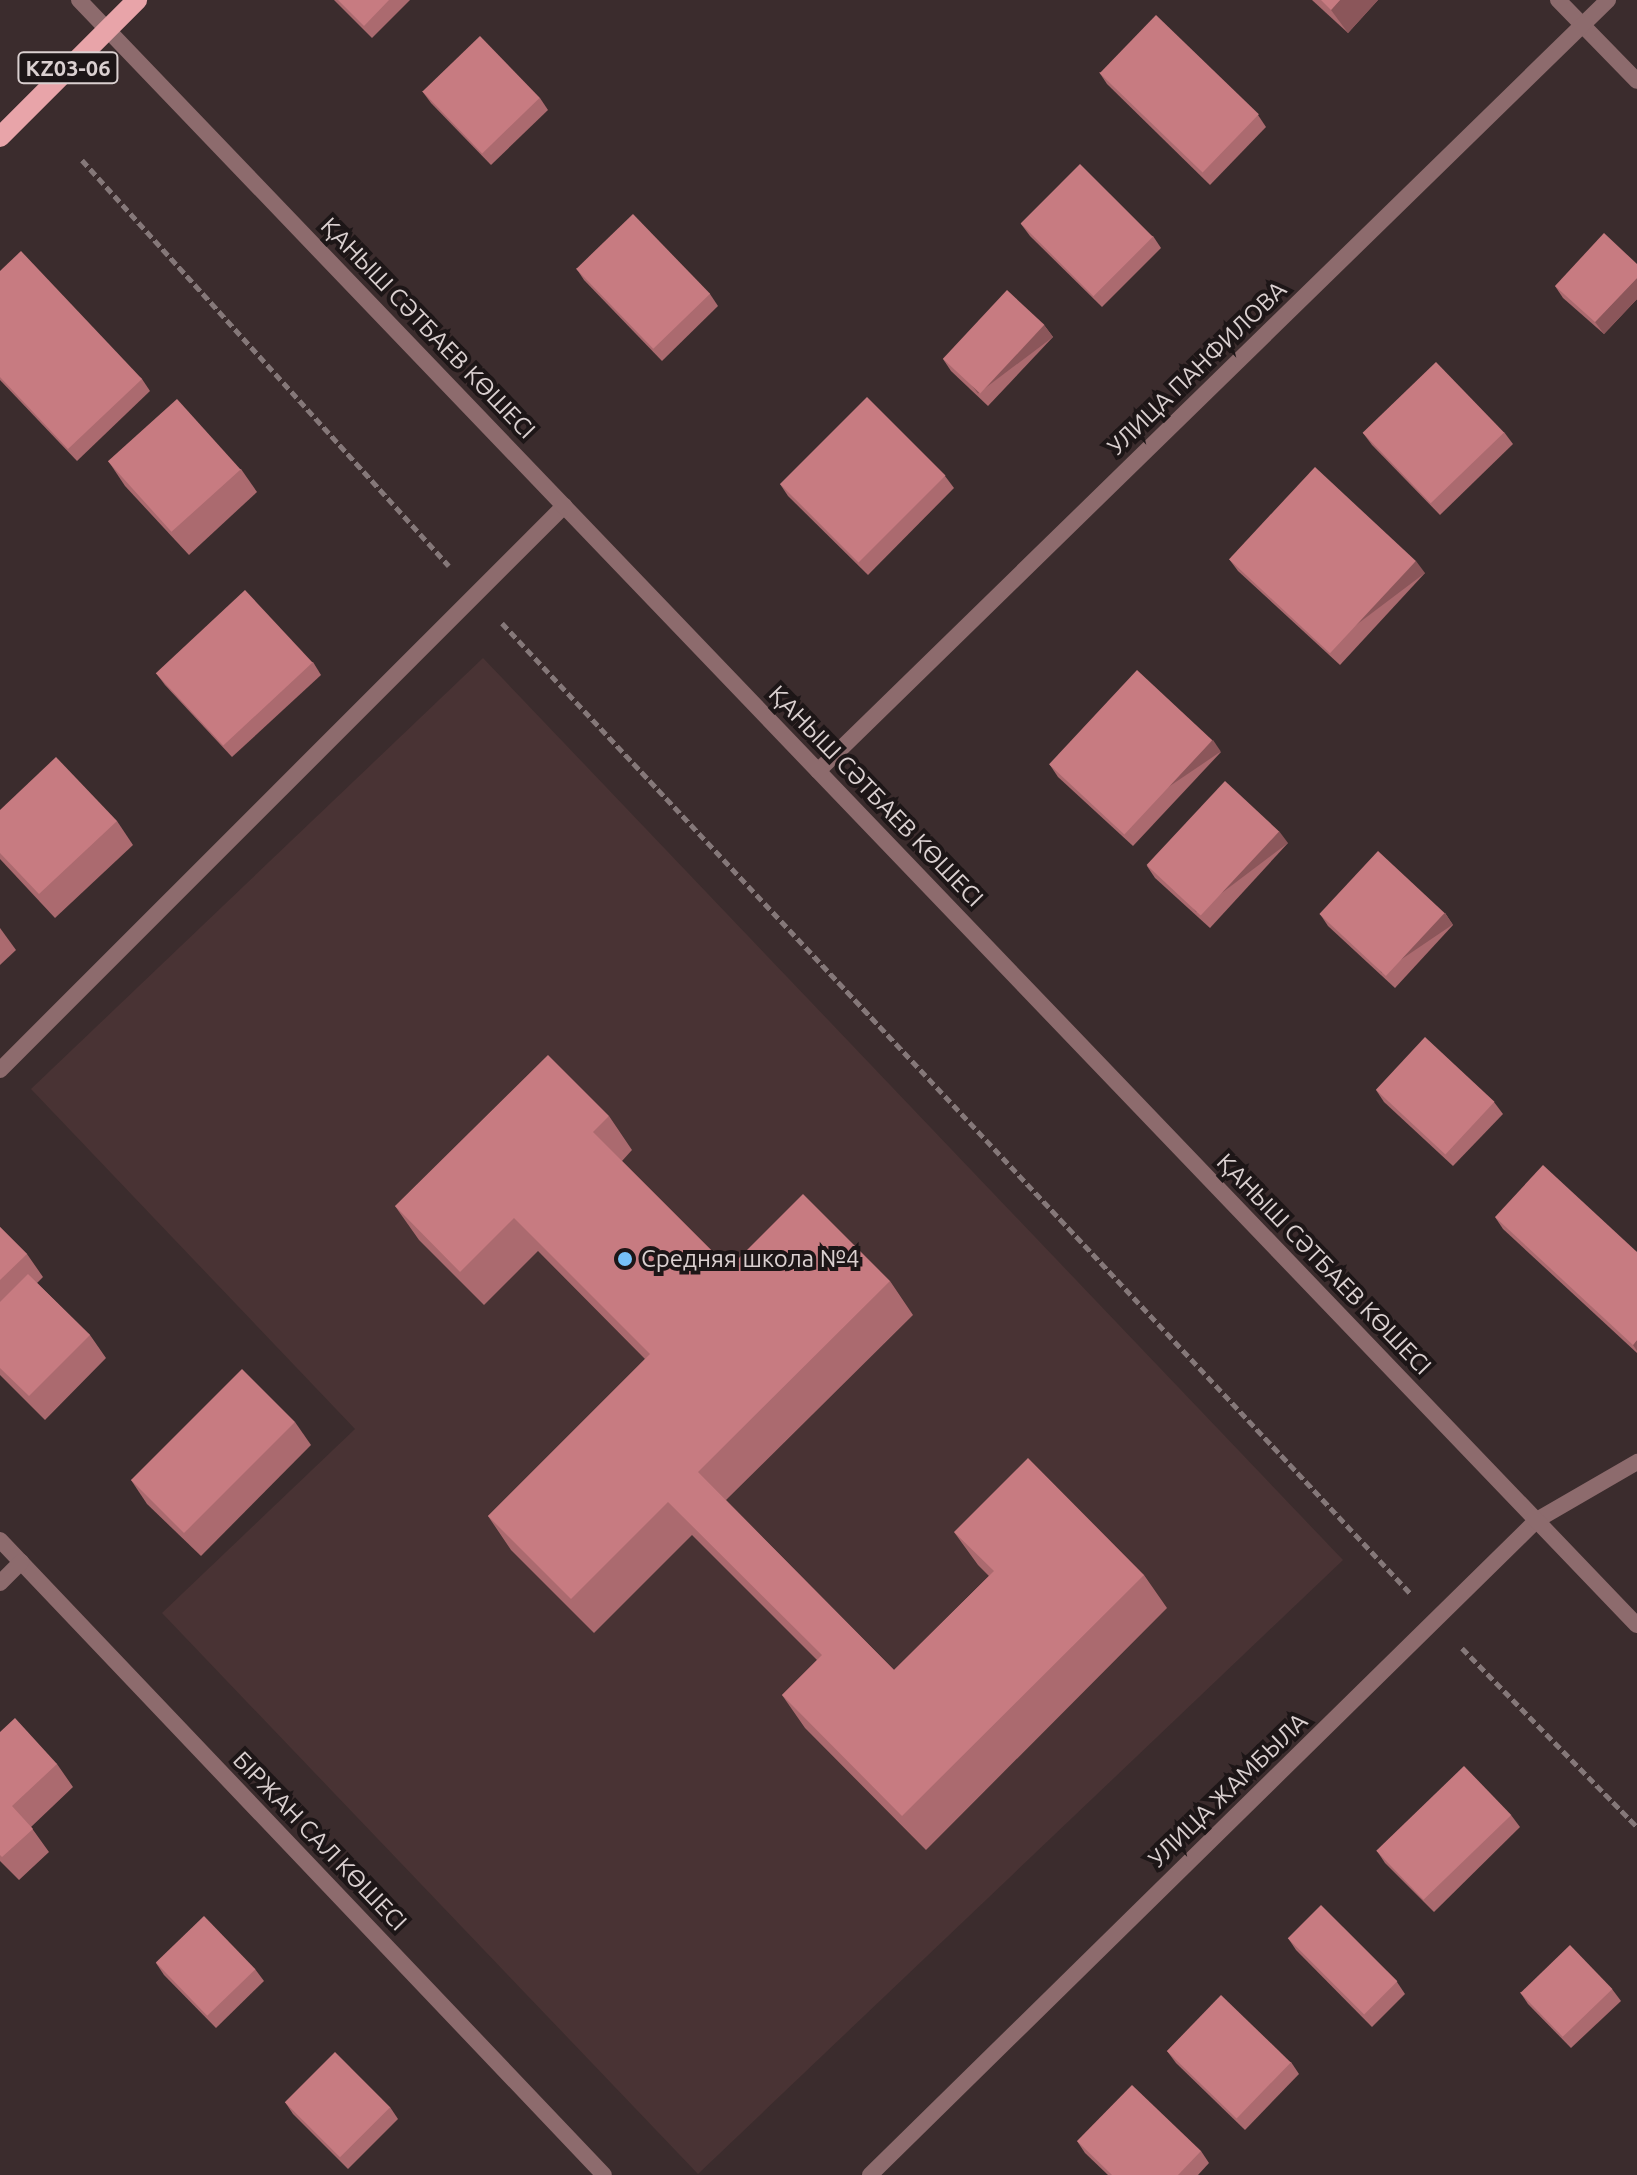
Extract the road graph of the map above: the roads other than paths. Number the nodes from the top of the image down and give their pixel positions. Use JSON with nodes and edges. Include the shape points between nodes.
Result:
{"nodes":[{"id":1,"x":79,"y":0,"type":"edge"},
{"id":2,"x":137,"y":0,"type":"edge"},
{"id":3,"x":1558,"y":0,"type":"edge"},
{"id":4,"x":1608,"y":0,"type":"edge"},
{"id":5,"x":1583,"y":25,"type":"junction"},
{"id":6,"x":106,"y":28,"type":"junction"},
{"id":7,"x":1637,"y":81,"type":"edge"},
{"id":8,"x":0,"y":137,"type":"edge"},
{"id":9,"x":564,"y":506,"type":"junction"},
{"id":10,"x":818,"y":771,"type":"junction"},
{"id":11,"x":0,"y":1070,"type":"edge"},
{"id":12,"x":1637,"y":1462,"type":"edge"},
{"id":13,"x":1537,"y":1520,"type":"junction"},
{"id":14,"x":0,"y":1540,"type":"edge"},
{"id":15,"x":21,"y":1562,"type":"junction"},
{"id":16,"x":0,"y":1583,"type":"edge"},
{"id":17,"x":1637,"y":1625,"type":"edge"},
{"id":18,"x":604,"y":2175,"type":"edge"},
{"id":19,"x":870,"y":2175,"type":"edge"}],
"edges":[{"from":1,"to":6,"type":"street","name":"ҚАНЫШ СӘТБАЕВ КӨШЕСІ"},
{"from":2,"to":6,"type":"main road","number":"KZ03-06"},
{"from":3,"to":5,"type":"street"},
{"from":4,"to":5,"type":"street","name":"УЛИЦА ПАНФИЛОВА"},
{"from":5,"to":7,"type":"street"},
{"from":5,"to":10,"type":"street","name":"УЛИЦА ПАНФИЛОВА"},
{"from":6,"to":8,"type":"main road","number":"KZ03-06"},
{"from":6,"to":9,"type":"street","name":"ҚАНЫШ СӘТБАЕВ КӨШЕСІ"},
{"from":9,"to":10,"type":"street","name":"ҚАНЫШ СӘТБАЕВ КӨШЕСІ"},
{"from":9,"to":11,"type":"street"},
{"from":10,"to":13,"type":"street","name":"ҚАНЫШ СӘТБАЕВ КӨШЕСІ"},
{"from":12,"to":13,"type":"street","name":"УЛИЦА ЖАМБЫЛА"},
{"from":13,"to":17,"type":"street","name":"ҚАНЫШ СӘТБАЕВ КӨШЕСІ"},
{"from":13,"to":19,"type":"street","name":"УЛИЦА ЖАМБЫЛА"},
{"from":14,"to":15,"type":"street","name":"БІРЖАН САЛ КӨШЕСІ"},
{"from":15,"to":16,"type":"street"},
{"from":15,"to":18,"type":"street","name":"БІРЖАН САЛ КӨШЕСІ"}]}
